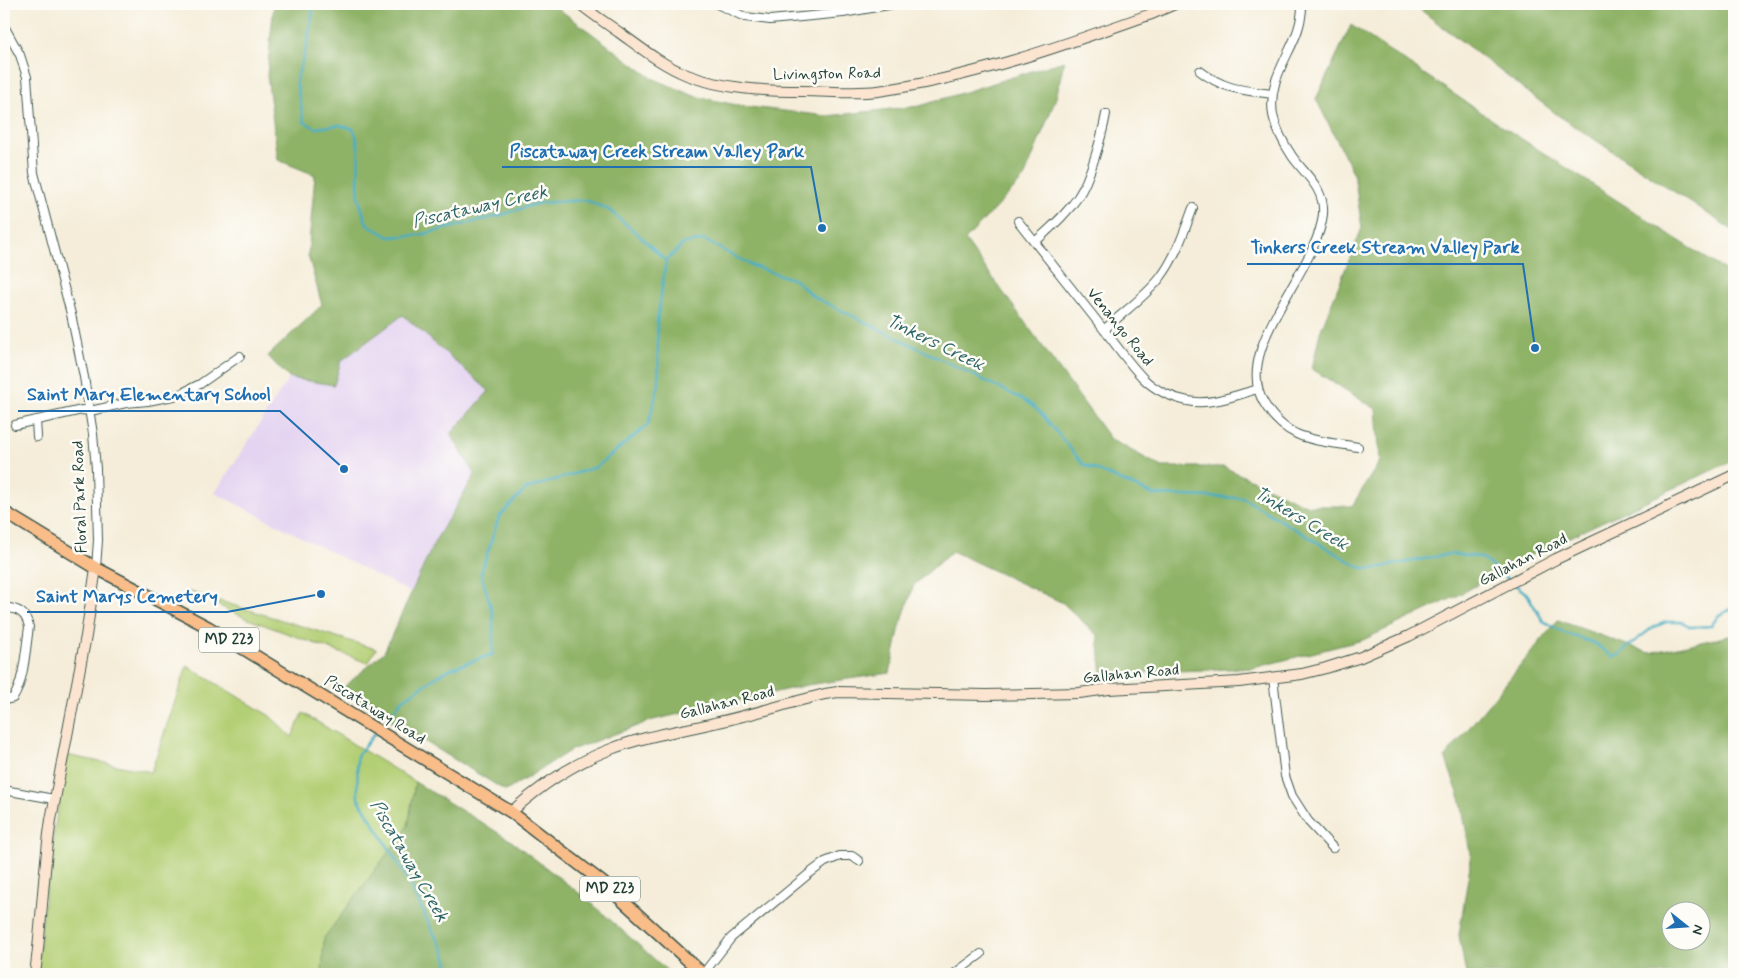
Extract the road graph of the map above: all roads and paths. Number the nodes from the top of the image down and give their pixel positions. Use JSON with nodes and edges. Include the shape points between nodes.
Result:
{"nodes":[{"id":1,"x":580,"y":4,"type":"edge"},
{"id":2,"x":597,"y":4,"type":"edge"},
{"id":3,"x":718,"y":4,"type":"edge"},
{"id":4,"x":894,"y":4,"type":"edge"},
{"id":5,"x":1175,"y":4,"type":"edge"},
{"id":6,"x":1302,"y":4,"type":"edge"},
{"id":7,"x":1152,"y":8,"type":"edge"},
{"id":8,"x":588,"y":11,"type":"junction"},
{"id":9,"x":4,"y":26,"type":"edge"},
{"id":10,"x":1200,"y":71,"type":"dead end"},
{"id":11,"x":1272,"y":94,"type":"junction"},
{"id":12,"x":1106,"y":114,"type":"dead end"},
{"id":13,"x":1193,"y":208,"type":"dead end"},
{"id":14,"x":1018,"y":221,"type":"dead end"},
{"id":15,"x":1035,"y":242,"type":"junction"},
{"id":16,"x":1104,"y":330,"type":"junction"},
{"id":17,"x":240,"y":356,"type":"dead end"},
{"id":18,"x":1258,"y":389,"type":"junction"},
{"id":19,"x":90,"y":411,"type":"junction"},
{"id":20,"x":36,"y":420,"type":"junction"},
{"id":21,"x":15,"y":425,"type":"dead end"},
{"id":22,"x":37,"y":437,"type":"dead end"},
{"id":23,"x":1358,"y":447,"type":"dead end"},
{"id":24,"x":1734,"y":475,"type":"edge"},
{"id":25,"x":4,"y":512,"type":"edge"},
{"id":26,"x":96,"y":568,"type":"junction"},
{"id":27,"x":4,"y":606,"type":"edge"},
{"id":28,"x":1272,"y":678,"type":"junction"},
{"id":29,"x":4,"y":700,"type":"edge"},
{"id":30,"x":4,"y":790,"type":"edge"},
{"id":31,"x":54,"y":799,"type":"junction"},
{"id":32,"x":512,"y":812,"type":"junction"},
{"id":33,"x":1333,"y":848,"type":"dead end"},
{"id":34,"x":859,"y":861,"type":"dead end"},
{"id":35,"x":981,"y":954,"type":"dead end"},
{"id":36,"x":35,"y":974,"type":"edge"},
{"id":37,"x":703,"y":974,"type":"edge"},
{"id":38,"x":954,"y":974,"type":"edge"}],
"edges":[{"from":1,"to":8,"type":"street","name":"Livingston Road"},
{"from":2,"to":8,"type":"street"},
{"from":3,"to":4,"type":"street","via":[[745,16],[770,20],[843,14]]},
{"from":5,"to":7,"type":"street","name":"Livingston Road"},
{"from":6,"to":11,"type":"street","via":[[1299,29]]},
{"from":7,"to":8,"type":"street","name":"Livingston Road","via":[[1025,58],[948,78],[877,91],[751,89],[700,79],[654,57]]},
{"from":9,"to":19,"type":"street","name":"Floral Park Road","via":[[26,71],[34,173],[71,314]]},
{"from":10,"to":11,"type":"street","via":[[1230,88]]},
{"from":11,"to":18,"type":"street","via":[[1277,128],[1292,157],[1311,177],[1320,195],[1323,212],[1310,251],[1263,345],[1257,362]]},
{"from":12,"to":15,"type":"street","via":[[1079,196]]},
{"from":13,"to":16,"type":"street","via":[[1182,239],[1160,278]]},
{"from":14,"to":15,"type":"street","name":"Venango Road"},
{"from":15,"to":16,"type":"street","name":"Venango Road"},
{"from":16,"to":18,"type":"street","name":"Venango Road","via":[[1144,379],[1171,396],[1199,402]]},
{"from":17,"to":19,"type":"street","via":[[178,395]]},
{"from":18,"to":23,"type":"street","via":[[1271,413],[1290,432]]},
{"from":19,"to":20,"type":"street"},
{"from":19,"to":26,"type":"street","name":"Floral Park Road","via":[[96,469]]},
{"from":20,"to":21,"type":"street"},
{"from":20,"to":22,"type":"street"},
{"from":24,"to":28,"type":"street","name":"Gallahan Road","via":[[1534,571],[1409,636],[1326,668]]},
{"from":25,"to":26,"type":"main road","name":"Piscataway Road"},
{"from":26,"to":31,"type":"street","name":"Floral Park Road","via":[[77,687]]},
{"from":26,"to":32,"type":"main road","name":"Piscataway Road","number":"MD 223","via":[[208,627]]},
{"from":27,"to":29,"type":"street","via":[[23,612],[29,627],[17,692],[13,698]]},
{"from":28,"to":32,"type":"street","name":"Gallahan Road","via":[[1079,693],[825,694],[613,748],[561,774]]},
{"from":28,"to":33,"type":"street","via":[[1285,776],[1292,796],[1308,821]]},
{"from":30,"to":31,"type":"street"},
{"from":31,"to":36,"type":"street","name":"Floral Park Road"},
{"from":32,"to":37,"type":"main road","name":"Piscataway Road","number":"MD 223","via":[[602,882]]},
{"from":34,"to":37,"type":"street","via":[[852,856],[840,856],[825,862],[736,934]]},
{"from":35,"to":38,"type":"street"}]}
